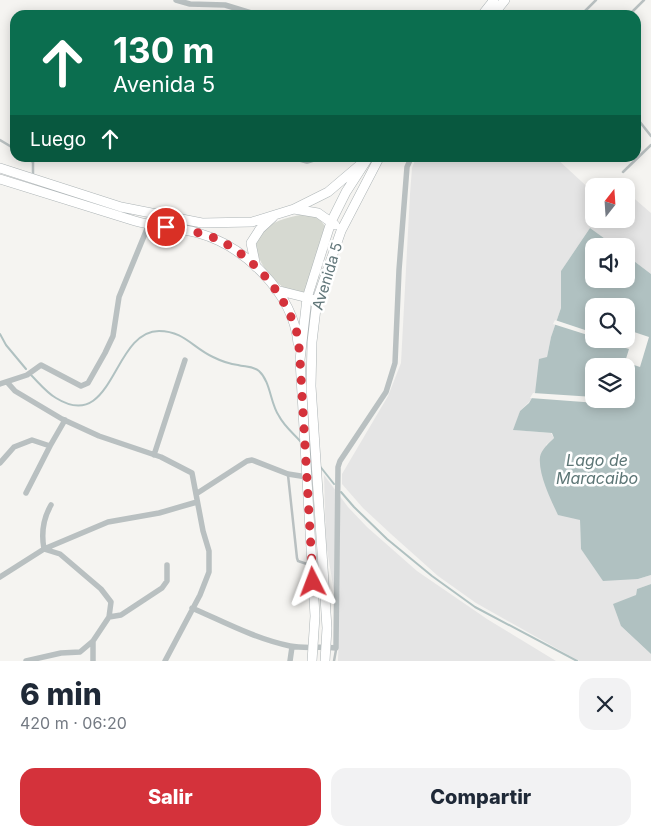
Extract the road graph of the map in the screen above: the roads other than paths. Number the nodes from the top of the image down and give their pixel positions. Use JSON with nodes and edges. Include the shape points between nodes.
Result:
{"nodes":[{"id":1,"x":176,"y":0,"type":"edge"},
{"id":2,"x":494,"y":0,"type":"edge"},
{"id":3,"x":505,"y":0,"type":"edge"},
{"id":4,"x":596,"y":0,"type":"edge"},
{"id":5,"x":644,"y":0,"type":"edge"},
{"id":6,"x":242,"y":10,"type":"edge"},
{"id":7,"x":486,"y":10,"type":"edge"},
{"id":8,"x":496,"y":10,"type":"edge"},
{"id":9,"x":586,"y":10,"type":"edge"},
{"id":10,"x":634,"y":10,"type":"edge"},
{"id":11,"x":641,"y":123,"type":"edge"},
{"id":12,"x":651,"y":136,"type":"edge"},
{"id":13,"x":651,"y":145,"type":"edge"},
{"id":14,"x":641,"y":155,"type":"edge"},
{"id":15,"x":33,"y":162,"type":"edge"},
{"id":16,"x":369,"y":162,"type":"edge"},
{"id":17,"x":371,"y":162,"type":"edge"},
{"id":18,"x":372,"y":162,"type":"edge"},
{"id":19,"x":409,"y":162,"type":"edge"},
{"id":20,"x":633,"y":162,"type":"edge"},
{"id":21,"x":0,"y":168,"type":"edge"},
{"id":22,"x":623,"y":172,"type":"dead end"},
{"id":23,"x":33,"y":178,"type":"junction"},
{"id":24,"x":0,"y":179,"type":"edge"},
{"id":25,"x":294,"y":209,"type":"junction"},
{"id":26,"x":274,"y":215,"type":"junction"},
{"id":27,"x":331,"y":222,"type":"junction"},
{"id":28,"x":149,"y":224,"type":"junction"},
{"id":29,"x":341,"y":231,"type":"junction"},
{"id":30,"x":256,"y":266,"type":"junction"},
{"id":31,"x":276,"y":290,"type":"junction"},
{"id":32,"x":312,"y":299,"type":"junction"},
{"id":33,"x":185,"y":360,"type":"dead end"},
{"id":34,"x":300,"y":360,"type":"junction"},
{"id":35,"x":7,"y":382,"type":"junction"},
{"id":36,"x":0,"y":384,"type":"edge"},
{"id":37,"x":65,"y":420,"type":"junction"},
{"id":38,"x":50,"y":446,"type":"junction"},
{"id":39,"x":154,"y":455,"type":"junction"},
{"id":40,"x":0,"y":463,"type":"edge"},
{"id":41,"x":288,"y":474,"type":"junction"},
{"id":42,"x":307,"y":477,"type":"junction"},
{"id":43,"x":26,"y":493,"type":"dead end"},
{"id":44,"x":196,"y":494,"type":"junction"},
{"id":45,"x":197,"y":502,"type":"junction"},
{"id":46,"x":52,"y":505,"type":"dead end"},
{"id":47,"x":44,"y":549,"type":"junction"},
{"id":48,"x":167,"y":565,"type":"dead end"},
{"id":49,"x":312,"y":566,"type":"junction"},
{"id":50,"x":0,"y":577,"type":"edge"},
{"id":51,"x":192,"y":608,"type":"junction"},
{"id":52,"x":109,"y":617,"type":"junction"},
{"id":53,"x":93,"y":642,"type":"junction"},
{"id":54,"x":314,"y":646,"type":"junction"},
{"id":55,"x":292,"y":647,"type":"junction"},
{"id":56,"x":326,"y":647,"type":"junction"},
{"id":57,"x":336,"y":648,"type":"junction"},
{"id":58,"x":26,"y":661,"type":"edge"},
{"id":59,"x":93,"y":661,"type":"edge"},
{"id":60,"x":166,"y":661,"type":"edge"},
{"id":61,"x":290,"y":661,"type":"edge"},
{"id":62,"x":312,"y":661,"type":"edge"},
{"id":63,"x":324,"y":661,"type":"edge"},
{"id":64,"x":334,"y":661,"type":"edge"}],
"edges":[{"from":1,"to":6,"type":"street"},
{"from":2,"to":7,"type":"main road"},
{"from":3,"to":8,"type":"main road"},
{"from":4,"to":9,"type":"lane"},
{"from":5,"to":10,"type":"lane"},
{"from":11,"to":12,"type":"lane"},
{"from":13,"to":14,"type":"lane"},
{"from":15,"to":23,"type":"lane"},
{"from":16,"to":25,"type":"main road","via":[[328,192]]},
{"from":17,"to":27,"type":"main road","name":"Avenida 5","via":[[346,192]]},
{"from":18,"to":29,"type":"main road","name":"Avenida 5"},
{"from":19,"to":57,"type":"street","via":[[399,270],[395,363],[386,392],[338,467]]},
{"from":20,"to":22,"type":"lane"},
{"from":21,"to":23,"type":"main road"},
{"from":23,"to":26,"type":"main road","via":[[121,207],[202,223],[252,222]]},
{"from":24,"to":28,"type":"main road"},
{"from":25,"to":26,"type":"main road"},
{"from":25,"to":27,"type":"main road","via":[[318,213]]},
{"from":26,"to":30,"type":"main road","via":[[251,243]]},
{"from":27,"to":29,"type":"main road"},
{"from":27,"to":32,"type":"main road","name":"Avenida 5"},
{"from":28,"to":30,"type":"main road","via":[[198,232],[221,241]]},
{"from":28,"to":35,"type":"street","via":[[119,297],[112,336],[88,383],[82,386],[41,364],[27,375]]},
{"from":29,"to":32,"type":"main road","name":"Avenida 5"},
{"from":30,"to":31,"type":"main road"},
{"from":31,"to":32,"type":"main road"},
{"from":31,"to":34,"type":"main road","via":[[297,332]]},
{"from":32,"to":34,"type":"main road","name":"Avenida 5"},
{"from":32,"to":56,"type":"main road","name":"Avenida 5","via":[[311,386]]},
{"from":33,"to":39,"type":"street"},
{"from":34,"to":42,"type":"main road","name":"Avenida 5"},
{"from":35,"to":36,"type":"street"},
{"from":35,"to":37,"type":"street","via":[[15,391]]},
{"from":37,"to":38,"type":"street"},
{"from":37,"to":39,"type":"street"},
{"from":38,"to":40,"type":"street","via":[[32,440],[14,447]]},
{"from":38,"to":43,"type":"street"},
{"from":39,"to":44,"type":"street","via":[[192,473]]},
{"from":41,"to":42,"type":"street"},
{"from":41,"to":44,"type":"street","via":[[247,461]]},
{"from":41,"to":49,"type":"lane","via":[[297,558]]},
{"from":42,"to":49,"type":"main road","name":"Avenida 5"},
{"from":44,"to":45,"type":"street"},
{"from":45,"to":47,"type":"street","via":[[108,522]]},
{"from":45,"to":51,"type":"street","via":[[209,551],[209,572]]},
{"from":46,"to":47,"type":"street","via":[[45,515]]},
{"from":47,"to":50,"type":"street"},
{"from":47,"to":52,"type":"street","via":[[60,554],[100,589],[112,602]]},
{"from":48,"to":52,"type":"street","via":[[167,581],[162,588],[121,615]]},
{"from":49,"to":54,"type":"main road","name":"Avenida 5"},
{"from":51,"to":55,"type":"street","via":[[274,643]]},
{"from":51,"to":60,"type":"street"},
{"from":52,"to":53,"type":"street"},
{"from":53,"to":58,"type":"street","via":[[80,652]]},
{"from":53,"to":59,"type":"street"},
{"from":54,"to":55,"type":"street"},
{"from":54,"to":56,"type":"street"},
{"from":54,"to":62,"type":"main road","name":"Avenida 5"},
{"from":55,"to":61,"type":"street"},
{"from":56,"to":57,"type":"street"},
{"from":56,"to":63,"type":"main road","name":"Avenida 5"},
{"from":57,"to":64,"type":"lane"}]}
